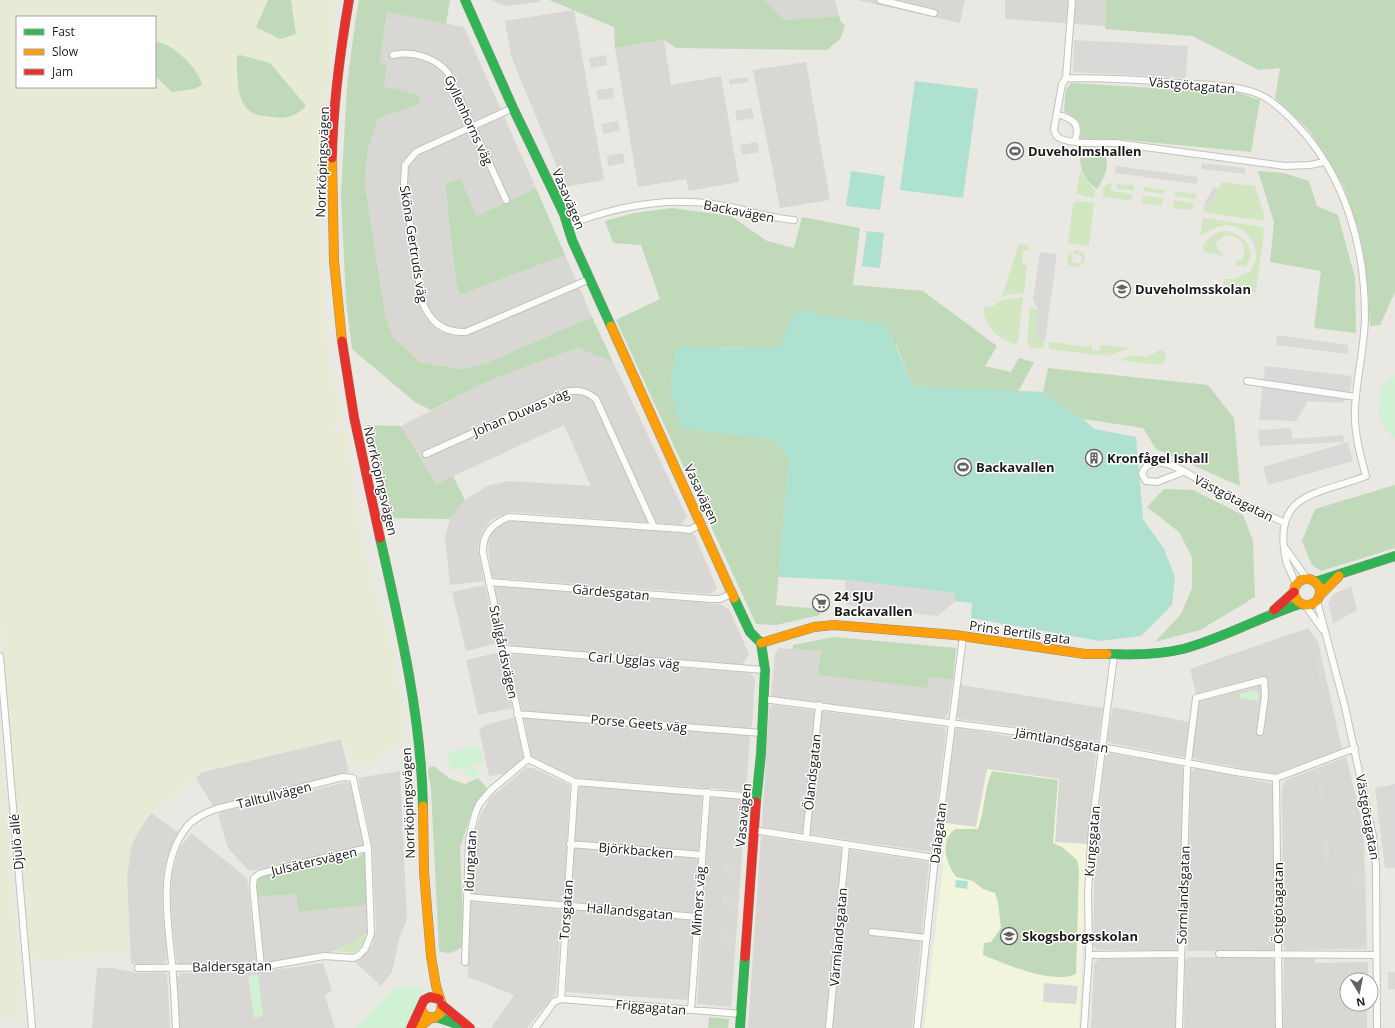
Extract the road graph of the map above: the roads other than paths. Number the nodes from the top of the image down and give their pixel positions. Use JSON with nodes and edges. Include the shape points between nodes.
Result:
{"nodes":[{"id":1,"x":349,"y":0,"type":"edge"},
{"id":2,"x":465,"y":0,"type":"edge"},
{"id":3,"x":880,"y":0,"type":"edge"},
{"id":4,"x":1072,"y":0,"type":"edge"},
{"id":5,"x":934,"y":13,"type":"dead end"},
{"id":6,"x":393,"y":55,"type":"dead end"},
{"id":7,"x":1066,"y":78,"type":"junction"},
{"id":8,"x":513,"y":108,"type":"junction"},
{"id":9,"x":1057,"y":114,"type":"junction"},
{"id":10,"x":472,"y":126,"type":"junction"},
{"id":11,"x":1075,"y":141,"type":"junction"},
{"id":12,"x":1324,"y":162,"type":"junction"},
{"id":13,"x":506,"y":200,"type":"dead end"},
{"id":14,"x":794,"y":220,"type":"dead end"},
{"id":15,"x":568,"y":225,"type":"junction"},
{"id":16,"x":590,"y":279,"type":"junction"},
{"id":17,"x":1247,"y":381,"type":"dead end"},
{"id":18,"x":1356,"y":397,"type":"junction"},
{"id":19,"x":426,"y":454,"type":"dead end"},
{"id":20,"x":1183,"y":472,"type":"junction"},
{"id":21,"x":702,"y":524,"type":"junction"},
{"id":22,"x":1285,"y":524,"type":"junction"},
{"id":23,"x":654,"y":527,"type":"junction"},
{"id":24,"x":1285,"y":547,"type":"junction"},
{"id":25,"x":1395,"y":556,"type":"edge"},
{"id":26,"x":1340,"y":575,"type":"junction"},
{"id":27,"x":1311,"y":581,"type":"junction"},
{"id":28,"x":489,"y":582,"type":"junction"},
{"id":29,"x":1295,"y":589,"type":"junction"},
{"id":30,"x":733,"y":593,"type":"junction"},
{"id":31,"x":1318,"y":598,"type":"junction"},
{"id":32,"x":1302,"y":604,"type":"junction"},
{"id":33,"x":1270,"y":614,"type":"junction"},
{"id":34,"x":1325,"y":633,"type":"junction"},
{"id":35,"x":963,"y":637,"type":"junction"},
{"id":36,"x":761,"y":643,"type":"junction"},
{"id":37,"x":504,"y":649,"type":"junction"},
{"id":38,"x":0,"y":656,"type":"edge"},
{"id":39,"x":1114,"y":656,"type":"junction"},
{"id":40,"x":765,"y":670,"type":"junction"},
{"id":41,"x":763,"y":699,"type":"junction"},
{"id":42,"x":819,"y":705,"type":"junction"},
{"id":43,"x":517,"y":714,"type":"junction"},
{"id":44,"x":952,"y":722,"type":"junction"},
{"id":45,"x":1260,"y":732,"type":"dead end"},
{"id":46,"x":762,"y":733,"type":"junction"},
{"id":47,"x":1102,"y":747,"type":"junction"},
{"id":48,"x":1355,"y":748,"type":"junction"},
{"id":49,"x":528,"y":759,"type":"junction"},
{"id":50,"x":1188,"y":763,"type":"junction"},
{"id":51,"x":1276,"y":778,"type":"junction"},
{"id":52,"x":575,"y":782,"type":"junction"},
{"id":53,"x":707,"y":792,"type":"junction"},
{"id":54,"x":757,"y":797,"type":"junction"},
{"id":55,"x":753,"y":830,"type":"junction"},
{"id":56,"x":806,"y":838,"type":"junction"},
{"id":57,"x":570,"y":844,"type":"junction"},
{"id":58,"x":846,"y":845,"type":"junction"},
{"id":59,"x":368,"y":848,"type":"junction"},
{"id":60,"x":702,"y":855,"type":"junction"},
{"id":61,"x":935,"y":858,"type":"junction"},
{"id":62,"x":468,"y":897,"type":"junction"},
{"id":63,"x":567,"y":905,"type":"junction"},
{"id":64,"x":697,"y":917,"type":"junction"},
{"id":65,"x":872,"y":932,"type":"dead end"},
{"id":66,"x":927,"y":938,"type":"junction"},
{"id":67,"x":1181,"y":954,"type":"junction"},
{"id":68,"x":1219,"y":954,"type":"dead end"},
{"id":69,"x":1278,"y":954,"type":"junction"},
{"id":70,"x":1089,"y":955,"type":"junction"},
{"id":71,"x":1376,"y":955,"type":"junction"},
{"id":72,"x":324,"y":956,"type":"joint"},
{"id":73,"x":465,"y":962,"type":"dead end"},
{"id":74,"x":172,"y":966,"type":"junction"},
{"id":75,"x":432,"y":966,"type":"junction"},
{"id":76,"x":261,"y":967,"type":"junction"},
{"id":77,"x":138,"y":968,"type":"dead end"},
{"id":78,"x":427,"y":998,"type":"junction"},
{"id":79,"x":561,"y":999,"type":"junction"},
{"id":80,"x":440,"y":1002,"type":"junction"},
{"id":81,"x":421,"y":1009,"type":"junction"},
{"id":82,"x":691,"y":1010,"type":"junction"},
{"id":83,"x":741,"y":1014,"type":"junction"},
{"id":84,"x":434,"y":1018,"type":"junction"},
{"id":85,"x":32,"y":1028,"type":"edge"},
{"id":86,"x":176,"y":1028,"type":"edge"},
{"id":87,"x":410,"y":1028,"type":"edge"},
{"id":88,"x":418,"y":1028,"type":"edge"},
{"id":89,"x":470,"y":1028,"type":"edge"},
{"id":90,"x":535,"y":1028,"type":"edge"},
{"id":91,"x":740,"y":1028,"type":"edge"},
{"id":92,"x":829,"y":1028,"type":"edge"},
{"id":93,"x":917,"y":1028,"type":"edge"},
{"id":94,"x":1084,"y":1028,"type":"edge"},
{"id":95,"x":1179,"y":1028,"type":"edge"},
{"id":96,"x":1279,"y":1028,"type":"edge"},
{"id":97,"x":1377,"y":1028,"type":"edge"}],
"edges":[{"from":1,"to":75,"type":"street","name":"Norrköpingsvägen","via":[[338,76],[334,130],[333,232],[340,334],[354,418],[398,614],[414,705],[419,743],[424,865]]},
{"from":2,"to":8,"type":"street","name":"Vasavägen"},
{"from":3,"to":5,"type":"street"},
{"from":4,"to":7,"type":"street"},
{"from":6,"to":10,"type":"street","name":"Gyllenhorns väg","via":[[401,53],[426,57],[443,67],[456,86]]},
{"from":7,"to":9,"type":"street","via":[[1062,84]]},
{"from":7,"to":12,"type":"street","name":"Västgötagatan","via":[[1226,86],[1257,94],[1290,117]]},
{"from":8,"to":10,"type":"street","name":"Sköna Gertruds väg"},
{"from":8,"to":15,"type":"street","name":"Vasavägen"},
{"from":9,"to":11,"type":"street","via":[[1076,124],[1078,128]]},
{"from":9,"to":11,"type":"street","via":[[1054,129],[1056,136],[1062,140]]},
{"from":10,"to":13,"type":"street","name":"Gyllenhorns väg"},
{"from":10,"to":16,"type":"street","name":"Sköna Gertruds väg","via":[[416,152],[405,165],[404,184],[422,301],[431,319],[437,325],[451,331],[466,332]]},
{"from":11,"to":12,"type":"street","via":[[1115,143],[1285,166]]},
{"from":12,"to":18,"type":"street","name":"Västgötagatan","via":[[1346,203],[1355,232],[1364,286],[1364,324]]},
{"from":14,"to":15,"type":"street","name":"Backavägen","via":[[776,219],[749,210],[719,205],[666,202],[639,204],[597,214]]},
{"from":15,"to":16,"type":"street","name":"Vasavägen"},
{"from":16,"to":21,"type":"street","name":"Vasavägen"},
{"from":17,"to":18,"type":"street"},
{"from":18,"to":22,"type":"street","name":"Västgötagatan","via":[[1357,432],[1366,476],[1302,498],[1290,511]]},
{"from":19,"to":23,"type":"street","name":"Johan Duwas väg","via":[[560,394],[578,389],[596,399]]},
{"from":20,"to":20,"type":"street","name":"Västgötagatan","via":[[1168,464],[1157,463],[1147,466],[1142,474],[1146,480],[1153,482]]},
{"from":20,"to":22,"type":"street","name":"Västgötagatan"},
{"from":21,"to":23,"type":"street","name":"Stallgårdsvägen","via":[[689,530]]},
{"from":21,"to":30,"type":"street","name":"Vasavägen"},
{"from":22,"to":24,"type":"street","name":"Västgötagatan"},
{"from":23,"to":28,"type":"street","name":"Stallgårdsvägen","via":[[509,517],[492,526],[482,544]]},
{"from":24,"to":27,"type":"street"},
{"from":24,"to":29,"type":"street","name":"Västgötagatan","via":[[1286,561],[1294,578]]},
{"from":25,"to":26,"type":"street"},
{"from":26,"to":27,"type":"street"},
{"from":26,"to":31,"type":"street"},
{"from":27,"to":29,"type":"street","via":[[1302,580]]},
{"from":27,"to":31,"type":"street","via":[[1318,586]]},
{"from":28,"to":30,"type":"street","name":"Gärdesgatan","via":[[711,599],[720,599]]},
{"from":28,"to":37,"type":"street","name":"Stallgårdsvägen"},
{"from":29,"to":32,"type":"street","via":[[1296,599]]},
{"from":29,"to":33,"type":"street","name":"Prins Bertils gata"},
{"from":30,"to":36,"type":"street","name":"Vasavägen","via":[[750,632]]},
{"from":31,"to":32,"type":"street","via":[[1312,604]]},
{"from":31,"to":34,"type":"street","name":"Västgötagatan"},
{"from":32,"to":33,"type":"street","name":"Prins Bertils gata"},
{"from":32,"to":34,"type":"street","name":"Västgötagatan"},
{"from":33,"to":39,"type":"street","name":"Prins Bertils gata","via":[[1227,634],[1182,649]]},
{"from":34,"to":48,"type":"street","name":"Västgötagatan"},
{"from":35,"to":36,"type":"street","name":"Prins Bertils gata","via":[[830,625]]},
{"from":35,"to":39,"type":"street","name":"Prins Bertils gata"},
{"from":35,"to":44,"type":"street","name":"Dalagatan"},
{"from":36,"to":40,"type":"street","name":"Vasavägen"},
{"from":37,"to":40,"type":"street","name":"Carl Ugglas väg"},
{"from":37,"to":43,"type":"street","name":"Stallgårdsvägen"},
{"from":38,"to":85,"type":"street","name":"Djulö allé"},
{"from":39,"to":47,"type":"street","name":"Kungsgatan"},
{"from":40,"to":41,"type":"street","name":"Vasavägen"},
{"from":41,"to":42,"type":"street","name":"Jämtlandsgatan"},
{"from":41,"to":46,"type":"street","name":"Vasavägen"},
{"from":42,"to":44,"type":"street","name":"Jämtlandsgatan"},
{"from":42,"to":56,"type":"street","name":"Ölandsgatan"},
{"from":43,"to":46,"type":"street","name":"Porse Geets väg"},
{"from":43,"to":49,"type":"street","name":"Stallgårdsvägen"},
{"from":44,"to":47,"type":"street","name":"Jämtlandsgatan"},
{"from":44,"to":61,"type":"street","name":"Dalagatan"},
{"from":45,"to":50,"type":"street","name":"Sörmlandsgatan","via":[[1265,696],[1264,680],[1196,698]]},
{"from":46,"to":54,"type":"street","name":"Vasavägen"},
{"from":47,"to":50,"type":"street","name":"Jämtlandsgatan"},
{"from":47,"to":70,"type":"street","name":"Kungsgatan","via":[[1089,862]]},
{"from":48,"to":51,"type":"street"},
{"from":48,"to":71,"type":"street","name":"Västgötagatan","via":[[1374,843]]},
{"from":49,"to":52,"type":"street"},
{"from":49,"to":62,"type":"street","name":"Idungatan","via":[[491,790],[474,814],[469,839],[466,890]]},
{"from":50,"to":51,"type":"street","name":"Jämtlandsgatan"},
{"from":50,"to":67,"type":"street","name":"Sörmlandsgatan"},
{"from":51,"to":69,"type":"street","name":"Östgötagatan"},
{"from":52,"to":53,"type":"street"},
{"from":52,"to":57,"type":"street","name":"Torsgatan"},
{"from":53,"to":54,"type":"street"},
{"from":53,"to":60,"type":"street","name":"Mimers väg"},
{"from":54,"to":55,"type":"street","name":"Vasavägen"},
{"from":55,"to":56,"type":"street"},
{"from":55,"to":83,"type":"street","name":"Vasavägen"},
{"from":56,"to":58,"type":"street"},
{"from":57,"to":60,"type":"street","name":"Björkbacken"},
{"from":57,"to":63,"type":"street","name":"Torsgatan"},
{"from":58,"to":61,"type":"street"},
{"from":58,"to":92,"type":"street","name":"Värmlandsgatan"},
{"from":59,"to":72,"type":"street","name":"Talltullvägen","via":[[371,934],[369,942],[358,956],[353,958]]},
{"from":59,"to":74,"type":"street","name":"Talltullvägen","via":[[353,778],[343,777],[202,814],[186,827],[178,840],[169,870],[168,922]]},
{"from":59,"to":76,"type":"street","name":"Julsätersvägen","via":[[269,871],[254,878]]},
{"from":60,"to":64,"type":"street","name":"Mimers väg"},
{"from":61,"to":66,"type":"street","name":"Dalagatan"},
{"from":62,"to":63,"type":"street","name":"Hallandsgatan"},
{"from":62,"to":73,"type":"street","name":"Idungatan"},
{"from":63,"to":64,"type":"street","name":"Hallandsgatan"},
{"from":63,"to":79,"type":"street","name":"Torsgatan"},
{"from":64,"to":82,"type":"street","name":"Mimers väg"},
{"from":65,"to":66,"type":"street"},
{"from":66,"to":93,"type":"street","name":"Dalagatan"},
{"from":67,"to":70,"type":"street"},
{"from":67,"to":95,"type":"street","name":"Sörmlandsgatan"},
{"from":68,"to":69,"type":"street"},
{"from":69,"to":71,"type":"street"},
{"from":69,"to":96,"type":"street","name":"Östgötagatan"},
{"from":70,"to":94,"type":"street","name":"Kungsgatan"},
{"from":71,"to":97,"type":"street","name":"Västgötagatan"},
{"from":72,"to":76,"type":"street","name":"Baldersgatan"},
{"from":74,"to":76,"type":"street","name":"Baldersgatan"},
{"from":74,"to":77,"type":"street","name":"Baldersgatan"},
{"from":74,"to":86,"type":"street","name":"Talltullvägen"},
{"from":75,"to":78,"type":"street","name":"Norrköpingsvägen"},
{"from":75,"to":80,"type":"street","name":"Norrköpingsvägen"},
{"from":78,"to":80,"type":"street","via":[[433,997]]},
{"from":78,"to":81,"type":"street"},
{"from":79,"to":82,"type":"street","name":"Friggagatan"},
{"from":79,"to":90,"type":"street","via":[[554,1002]]},
{"from":80,"to":84,"type":"street","via":[[441,1012]]},
{"from":80,"to":89,"type":"street"},
{"from":81,"to":84,"type":"street","via":[[425,1016]]},
{"from":81,"to":87,"type":"street"},
{"from":82,"to":83,"type":"street","name":"Friggagatan"},
{"from":83,"to":91,"type":"street","name":"Vasavägen"},
{"from":84,"to":88,"type":"street"},
{"from":84,"to":89,"type":"street"}]}
